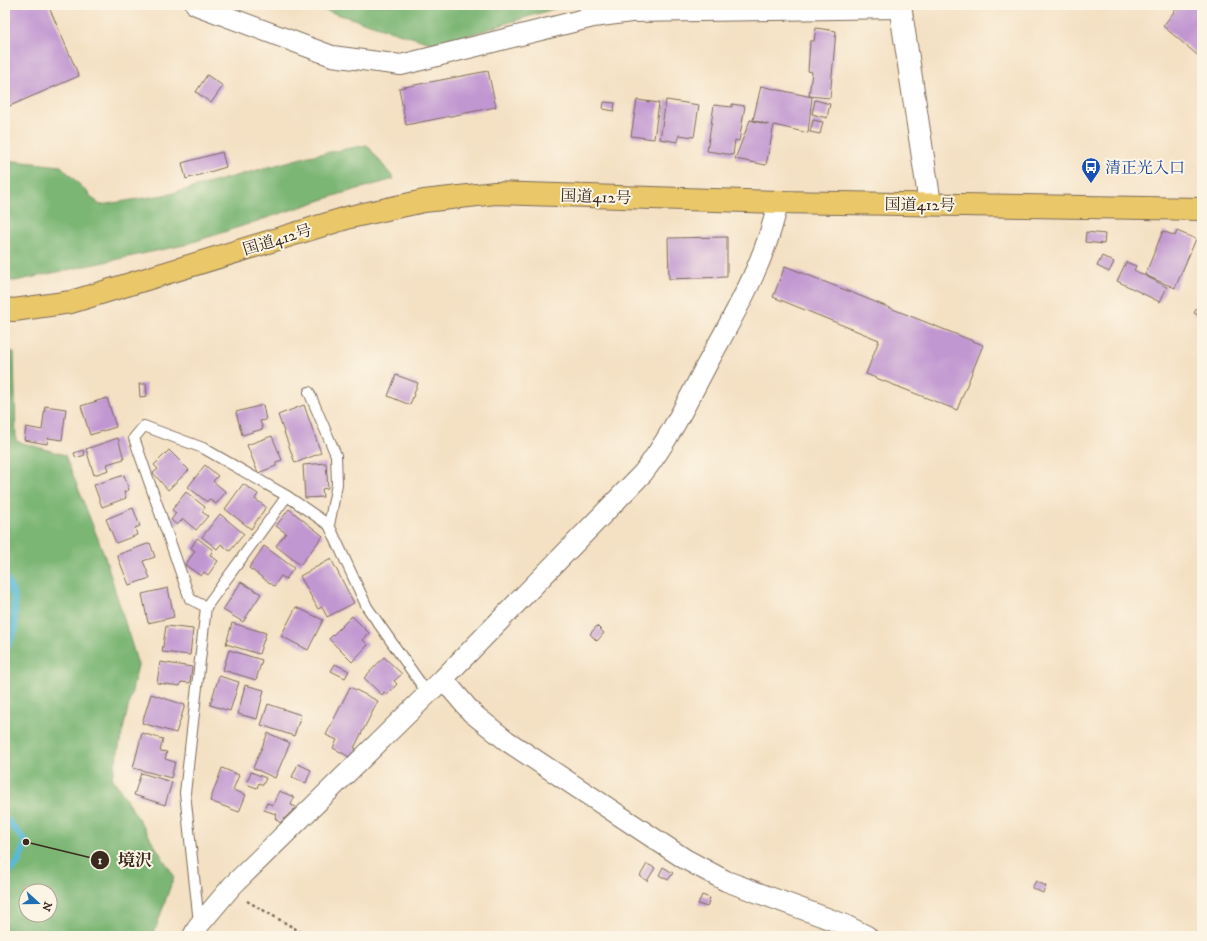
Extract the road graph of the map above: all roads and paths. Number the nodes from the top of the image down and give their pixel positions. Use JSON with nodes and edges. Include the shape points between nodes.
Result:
{"nodes":[{"id":1,"x":196,"y":5,"type":"edge"},
{"id":2,"x":900,"y":6,"type":"edge"},
{"id":3,"x":778,"y":202,"type":"junction"},
{"id":4,"x":930,"y":204,"type":"junction"},
{"id":5,"x":1202,"y":209,"type":"edge"},
{"id":6,"x":5,"y":310,"type":"edge"},
{"id":7,"x":309,"y":392,"type":"dead end"},
{"id":8,"x":287,"y":496,"type":"junction"},
{"id":9,"x":329,"y":525,"type":"junction"},
{"id":10,"x":206,"y":607,"type":"junction"},
{"id":11,"x":443,"y":679,"type":"junction"},
{"id":12,"x":428,"y":694,"type":"junction"},
{"id":13,"x":232,"y":886,"type":"junction"},
{"id":14,"x":196,"y":931,"type":"edge"},
{"id":15,"x":308,"y":936,"type":"edge"},
{"id":16,"x":867,"y":936,"type":"edge"}],
"edges":[{"from":1,"to":2,"type":"street","via":[[332,56],[401,65],[593,17],[631,12]]},
{"from":2,"to":4,"type":"street"},
{"from":3,"to":4,"type":"highway","name":"国道412号"},
{"from":3,"to":6,"type":"highway","name":"国道412号","via":[[495,193],[424,201],[350,217],[71,302]]},
{"from":3,"to":11,"type":"street","via":[[773,228],[756,270],[661,450],[643,473]]},
{"from":4,"to":5,"type":"highway","name":"国道412号"},
{"from":7,"to":9,"type":"lane","via":[[336,455],[337,484]]},
{"from":8,"to":9,"type":"lane"},
{"from":8,"to":10,"type":"lane"},
{"from":8,"to":10,"type":"lane","via":[[203,448],[144,426],[134,438],[190,599]]},
{"from":9,"to":12,"type":"lane","via":[[368,608]]},
{"from":10,"to":14,"type":"lane","via":[[185,793]]},
{"from":11,"to":12,"type":"street"},
{"from":11,"to":16,"type":"street","via":[[472,713],[507,741],[685,859],[732,883],[843,924]]},
{"from":12,"to":13,"type":"street"},
{"from":13,"to":14,"type":"street"},
{"from":13,"to":15,"type":"path","via":[[250,904]]}]}
